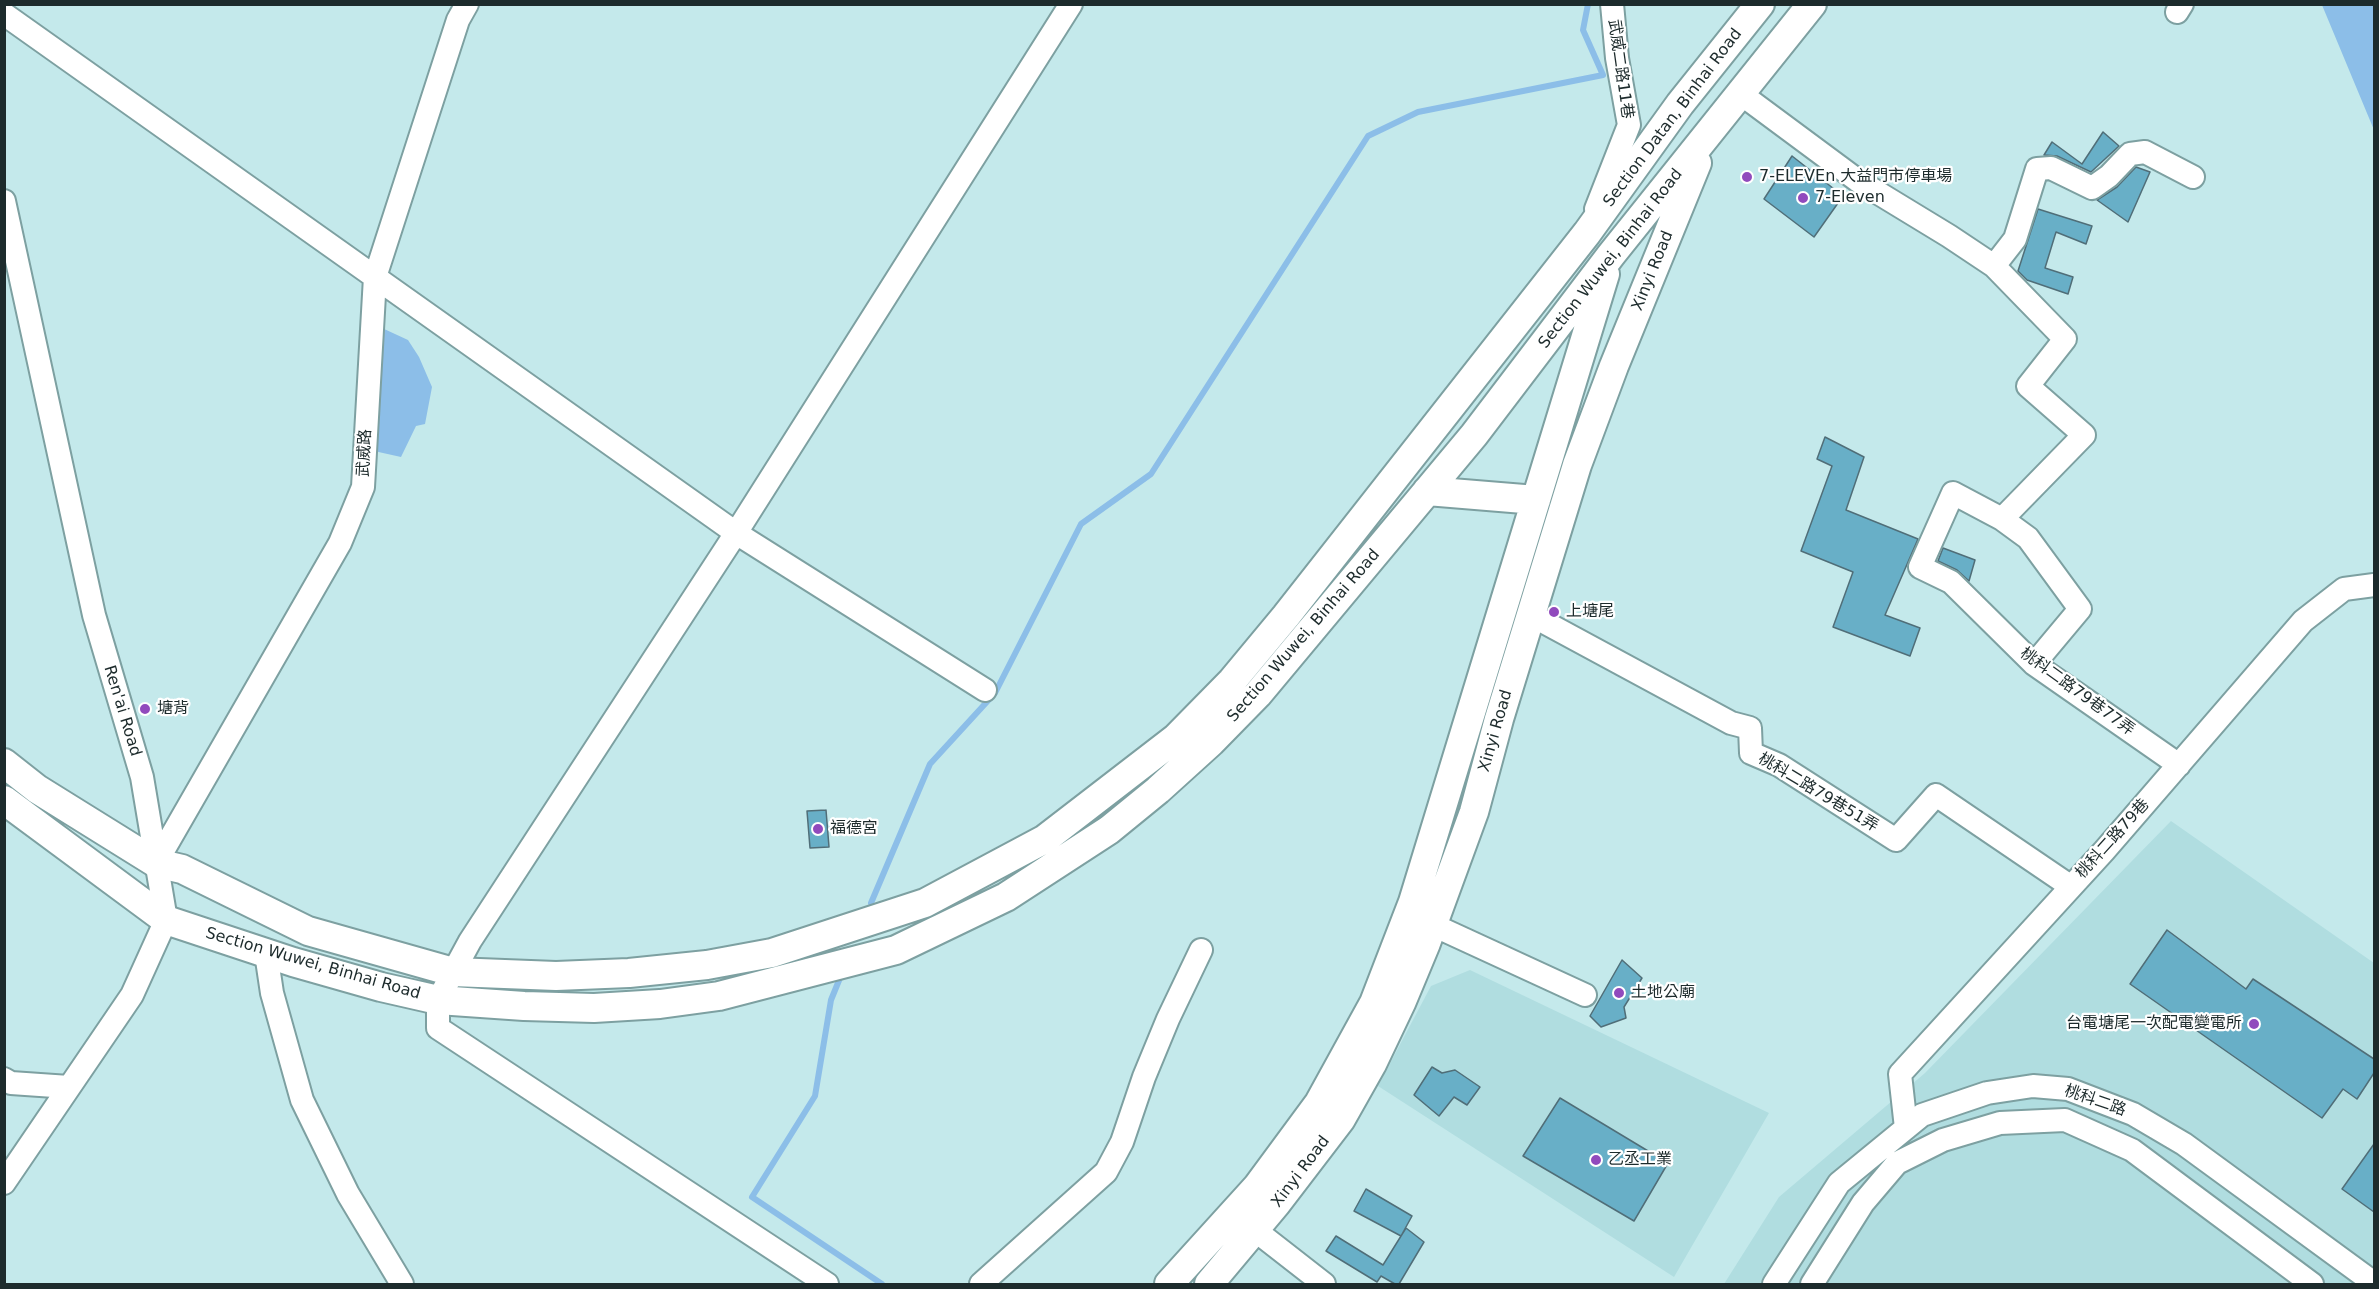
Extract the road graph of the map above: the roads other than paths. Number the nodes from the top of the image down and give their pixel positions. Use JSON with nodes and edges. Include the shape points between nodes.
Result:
{"nodes":[{"id":1,"x":466,"y":4,"type":"edge"},
{"id":2,"x":1071,"y":4,"type":"edge"},
{"id":3,"x":1612,"y":4,"type":"edge"},
{"id":4,"x":1760,"y":4,"type":"edge"},
{"id":5,"x":1812,"y":4,"type":"edge"},
{"id":6,"x":4,"y":14,"type":"edge"},
{"id":7,"x":1741,"y":94,"type":"junction"},
{"id":8,"x":1708,"y":136,"type":"junction"},
{"id":9,"x":2193,"y":177,"type":"dead end"},
{"id":10,"x":4,"y":201,"type":"edge"},
{"id":11,"x":1587,"y":233,"type":"junction"},
{"id":12,"x":1611,"y":255,"type":"junction"},
{"id":13,"x":1994,"y":266,"type":"junction"},
{"id":14,"x":1651,"y":276,"type":"junction"},
{"id":15,"x":375,"y":277,"type":"junction"},
{"id":16,"x":1427,"y":491,"type":"junction"},
{"id":17,"x":1536,"y":500,"type":"junction"},
{"id":18,"x":2002,"y":519,"type":"junction"},
{"id":19,"x":736,"y":532,"type":"junction"},
{"id":20,"x":2374,"y":585,"type":"edge"},
{"id":21,"x":1531,"y":615,"type":"junction"},
{"id":22,"x":2034,"y":664,"type":"junction"},
{"id":23,"x":985,"y":690,"type":"dead end"},
{"id":24,"x":4,"y":763,"type":"edge"},
{"id":25,"x":2179,"y":765,"type":"junction"},
{"id":26,"x":4,"y":800,"type":"edge"},
{"id":27,"x":156,"y":863,"type":"junction"},
{"id":28,"x":2070,"y":886,"type":"junction"},
{"id":29,"x":166,"y":920,"type":"junction"},
{"id":30,"x":1420,"y":921,"type":"junction"},
{"id":31,"x":1201,"y":950,"type":"dead end"},
{"id":32,"x":266,"y":953,"type":"junction"},
{"id":33,"x":453,"y":972,"type":"junction"},
{"id":34,"x":1585,"y":994,"type":"dead end"},
{"id":35,"x":438,"y":1000,"type":"junction"},
{"id":36,"x":4,"y":1079,"type":"edge"},
{"id":37,"x":69,"y":1088,"type":"junction"},
{"id":38,"x":1906,"y":1128,"type":"junction"},
{"id":39,"x":4,"y":1183,"type":"edge"},
{"id":40,"x":1244,"y":1222,"type":"junction"},
{"id":41,"x":1196,"y":1255,"type":"junction"},
{"id":42,"x":1218,"y":1281,"type":"edge"},
{"id":43,"x":2374,"y":1283,"type":"edge"},
{"id":44,"x":402,"y":1284,"type":"edge"},
{"id":45,"x":827,"y":1284,"type":"edge"},
{"id":46,"x":981,"y":1284,"type":"edge"},
{"id":47,"x":1169,"y":1284,"type":"edge"},
{"id":48,"x":1324,"y":1284,"type":"edge"},
{"id":49,"x":1774,"y":1284,"type":"edge"},
{"id":50,"x":1812,"y":1284,"type":"edge"},
{"id":51,"x":2312,"y":1284,"type":"edge"}],
"edges":[{"from":1,"to":15,"type":"street","name":"武威路"},
{"from":2,"to":19,"type":"street"},
{"from":3,"to":11,"type":"street","name":"武威二路11巷","via":[[1629,125]]},
{"from":4,"to":11,"type":"main road","name":"Section Datan, Binhai Road","via":[[1680,104]]},
{"from":5,"to":7,"type":"main road"},
{"from":6,"to":15,"type":"street"},
{"from":7,"to":8,"type":"main road"},
{"from":7,"to":13,"type":"street","via":[[1857,180]]},
{"from":8,"to":12,"type":"main road","name":"Section Wuwei, Binhai Road"},
{"from":8,"to":14,"type":"main road","name":"Xinyi Road"},
{"from":9,"to":13,"type":"street","via":[[2145,152],[2130,154],[2092,188],[2051,168],[2037,169],[2015,239]]},
{"from":10,"to":27,"type":"street","name":"Ren'ai Road","via":[[94,615],[142,777]]},
{"from":11,"to":12,"type":"main road"},
{"from":11,"to":33,"type":"main road","name":"Section Wuwei, Binhai Road","via":[[1232,681],[1176,738],[1045,839],[925,903],[772,953],[629,973],[556,976]]},
{"from":12,"to":14,"type":"main road"},
{"from":12,"to":16,"type":"main road","name":"Section Wuwei, Binhai Road"},
{"from":12,"to":17,"type":"main road","name":"Xinyi Road"},
{"from":13,"to":18,"type":"street","via":[[2065,339],[2028,386],[2084,435]]},
{"from":14,"to":21,"type":"main road","name":"Xinyi Road","via":[[1577,465]]},
{"from":15,"to":19,"type":"street"},
{"from":15,"to":27,"type":"street","name":"武威路","via":[[363,487],[340,543]]},
{"from":16,"to":17,"type":"main road"},
{"from":16,"to":35,"type":"main road","name":"Section Wuwei, Binhai Road","via":[[1258,694],[1211,742],[1109,830],[1006,897],[896,950],[719,996],[594,1008]]},
{"from":17,"to":30,"type":"main road","name":"Xinyi Road"},
{"from":18,"to":22,"type":"street","via":[[2028,538],[2080,609]]},
{"from":18,"to":22,"type":"street","name":"桃科二路79巷77弄","via":[[1953,493],[1920,567],[1951,582]]},
{"from":19,"to":23,"type":"street"},
{"from":19,"to":33,"type":"street"},
{"from":20,"to":25,"type":"street","name":"桃科二路79巷","via":[[2344,589],[2303,621]]},
{"from":21,"to":28,"type":"street","name":"桃科二路79巷51弄","via":[[1731,723],[1750,728],[1751,753],[1779,765],[1896,840],[1936,795]]},
{"from":21,"to":30,"type":"main road","name":"Xinyi Road","via":[[1474,812]]},
{"from":22,"to":25,"type":"street","name":"桃科二路79巷77弄"},
{"from":24,"to":27,"type":"main road","name":"Section Wuwei, Binhai Road","via":[[37,789]]},
{"from":25,"to":28,"type":"street","name":"桃科二路79巷"},
{"from":26,"to":29,"type":"main road","name":"Section Wuwei, Binhai Road"},
{"from":27,"to":29,"type":"street","name":"Ren'ai Road"},
{"from":27,"to":33,"type":"main road","name":"Section Wuwei, Binhai Road","via":[[182,870],[308,931]]},
{"from":28,"to":38,"type":"street","name":"桃科二路79巷","via":[[1900,1074]]},
{"from":29,"to":32,"type":"main road","name":"Section Wuwei, Binhai Road"},
{"from":29,"to":37,"type":"street","via":[[132,995]]},
{"from":30,"to":34,"type":"street"},
{"from":30,"to":40,"type":"main road","name":"Xinyi Road","via":[[1401,1004],[1341,1119]]},
{"from":31,"to":46,"type":"street","via":[[1168,1019],[1122,1142],[1106,1172]]},
{"from":32,"to":35,"type":"main road","name":"Section Wuwei, Binhai Road"},
{"from":32,"to":44,"type":"street","via":[[272,993],[302,1100],[348,1194]]},
{"from":33,"to":35,"type":"street"},
{"from":35,"to":45,"type":"street","via":[[438,1028]]},
{"from":36,"to":37,"type":"street","via":[[11,1083]]},
{"from":37,"to":39,"type":"street"},
{"from":38,"to":43,"type":"street","name":"桃科二路","via":[[1922,1115],[1987,1093],[2033,1086],[2068,1089],[2133,1113],[2184,1144]]},
{"from":38,"to":49,"type":"street","name":"桃科二路","via":[[1839,1183]]},
{"from":40,"to":41,"type":"main road","name":"Xinyi Road"},
{"from":40,"to":42,"type":"main road","name":"Xinyi Road"},
{"from":40,"to":48,"type":"street"},
{"from":41,"to":42,"type":"street"},
{"from":41,"to":47,"type":"main road","name":"Xinyi Road"},
{"from":50,"to":51,"type":"street","name":"桃科二路","via":[[1863,1203],[1897,1163],[1943,1140],[2000,1123],[2065,1120],[2132,1150]]}]}
